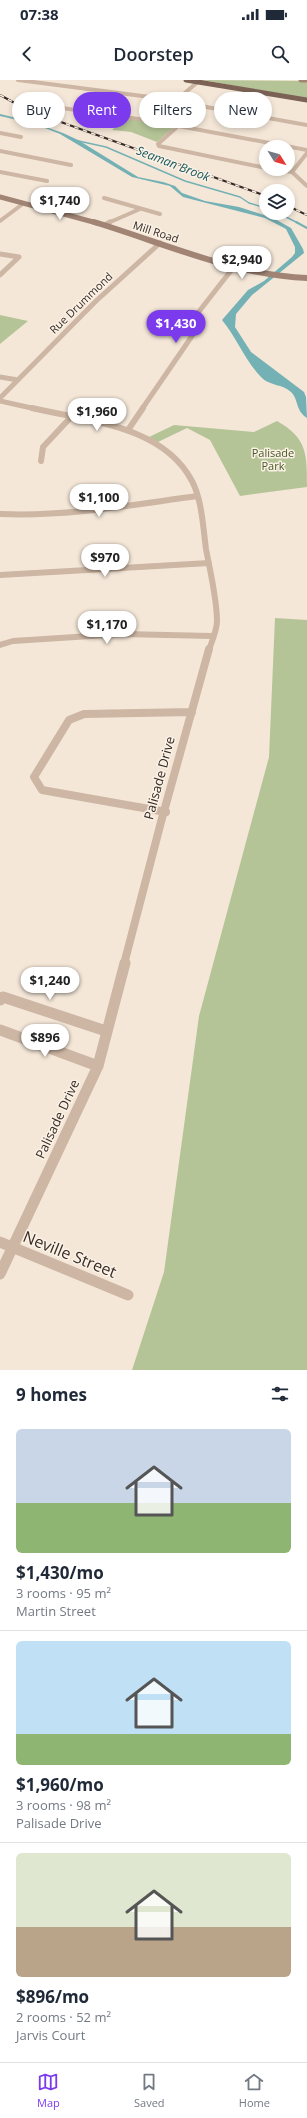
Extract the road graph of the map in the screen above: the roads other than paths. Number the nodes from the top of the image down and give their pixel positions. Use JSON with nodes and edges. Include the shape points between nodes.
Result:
{"nodes":[{"id":1,"x":18,"y":80,"type":"edge"},
{"id":2,"x":186,"y":80,"type":"edge"},
{"id":3,"x":301,"y":80,"type":"edge"},
{"id":4,"x":307,"y":80,"type":"edge"},
{"id":5,"x":199,"y":81,"type":"edge"},
{"id":6,"x":186,"y":92,"type":"edge"},
{"id":7,"x":139,"y":96,"type":"edge"},
{"id":8,"x":307,"y":100,"type":"edge"},
{"id":9,"x":206,"y":106,"type":"edge"},
{"id":10,"x":65,"y":108,"type":"edge"},
{"id":11,"x":139,"y":119,"type":"edge"},
{"id":12,"x":307,"y":124,"type":"edge"},
{"id":13,"x":176,"y":128,"type":"edge"},
{"id":14,"x":189,"y":128,"type":"edge"},
{"id":15,"x":0,"y":133,"type":"edge"},
{"id":16,"x":21,"y":137,"type":"dead end"},
{"id":17,"x":307,"y":150,"type":"edge"},
{"id":18,"x":0,"y":151,"type":"edge"},
{"id":19,"x":307,"y":153,"type":"edge"},
{"id":20,"x":71,"y":165,"type":"dead end"},
{"id":21,"x":259,"y":167,"type":"edge"},
{"id":22,"x":295,"y":168,"type":"edge"},
{"id":23,"x":0,"y":172,"type":"edge"},
{"id":24,"x":295,"y":174,"type":"edge"},
{"id":25,"x":305,"y":180,"type":"edge"},
{"id":26,"x":47,"y":181,"type":"dead end"},
{"id":27,"x":307,"y":186,"type":"edge"},
{"id":28,"x":0,"y":197,"type":"edge"},
{"id":29,"x":104,"y":198,"type":"dead end"},
{"id":30,"x":24,"y":203,"type":"junction"},
{"id":31,"x":140,"y":209,"type":"junction"},
{"id":32,"x":160,"y":214,"type":"dead end"},
{"id":33,"x":0,"y":221,"type":"edge"},
{"id":34,"x":105,"y":225,"type":"junction"},
{"id":35,"x":160,"y":243,"type":"junction"},
{"id":36,"x":0,"y":254,"type":"edge"},
{"id":37,"x":233,"y":268,"type":"junction"},
{"id":38,"x":0,"y":276,"type":"edge"},
{"id":39,"x":307,"y":278,"type":"edge"},
{"id":40,"x":0,"y":377,"type":"edge"},
{"id":41,"x":18,"y":380,"type":"junction"},
{"id":42,"x":0,"y":398,"type":"edge"},
{"id":43,"x":0,"y":401,"type":"edge"},
{"id":44,"x":71,"y":417,"type":"junction"},
{"id":45,"x":128,"y":430,"type":"junction"},
{"id":46,"x":41,"y":461,"type":"dead end"},
{"id":47,"x":197,"y":496,"type":"junction"},
{"id":48,"x":0,"y":514,"type":"edge"},
{"id":49,"x":209,"y":563,"type":"junction"},
{"id":50,"x":0,"y":574,"type":"edge"},
{"id":51,"x":212,"y":636,"type":"junction"},
{"id":52,"x":0,"y":645,"type":"edge"},
{"id":53,"x":192,"y":712,"type":"junction"},
{"id":54,"x":166,"y":812,"type":"junction"},
{"id":55,"x":0,"y":1000,"type":"edge"},
{"id":56,"x":0,"y":1030,"type":"edge"},
{"id":57,"x":106,"y":1031,"type":"junction"},
{"id":58,"x":98,"y":1066,"type":"junction"},
{"id":59,"x":0,"y":1242,"type":"edge"},
{"id":60,"x":13,"y":1248,"type":"junction"},
{"id":61,"x":0,"y":1274,"type":"edge"},
{"id":62,"x":128,"y":1295,"type":"dead end"}],
"edges":[{"from":1,"to":7,"type":"street"},
{"from":2,"to":5,"type":"main road"},
{"from":3,"to":4,"type":"street"},
{"from":5,"to":6,"type":"street"},
{"from":5,"to":8,"type":"main road"},
{"from":9,"to":12,"type":"street"},
{"from":10,"to":11,"type":"street"},
{"from":13,"to":21,"type":"street","via":[[158,144],[159,146]]},
{"from":14,"to":17,"type":"street"},
{"from":15,"to":16,"type":"street"},
{"from":18,"to":20,"type":"street"},
{"from":19,"to":22,"type":"street"},
{"from":23,"to":26,"type":"street"},
{"from":24,"to":25,"type":"street"},
{"from":25,"to":27,"type":"street"},
{"from":28,"to":30,"type":"street","name":"Mill Road"},
{"from":29,"to":31,"type":"street"},
{"from":30,"to":33,"type":"street"},
{"from":30,"to":34,"type":"street","name":"Mill Road"},
{"from":31,"to":32,"type":"street"},
{"from":31,"to":34,"type":"street"},
{"from":34,"to":35,"type":"street","name":"Mill Road"},
{"from":35,"to":37,"type":"street","name":"Mill Road"},
{"from":35,"to":41,"type":"street","name":"Rue Drummond","via":[[96,301]]},
{"from":36,"to":38,"type":"street","via":[[19,259]]},
{"from":37,"to":39,"type":"street","name":"Mill Road","via":[[255,273]]},
{"from":37,"to":45,"type":"street","via":[[197,314],[192,336]]},
{"from":40,"to":41,"type":"street"},
{"from":41,"to":42,"type":"street","name":"Rue Drummond"},
{"from":43,"to":44,"type":"street","name":"Palisade Drive"},
{"from":44,"to":45,"type":"street","name":"Palisade Drive"},
{"from":44,"to":46,"type":"street","via":[[43,447]]},
{"from":45,"to":47,"type":"street","name":"Palisade Drive","via":[[152,440],[176,458],[192,481]]},
{"from":47,"to":48,"type":"street","via":[[68,513],[20,516]]},
{"from":47,"to":49,"type":"street","name":"Palisade Drive"},
{"from":49,"to":50,"type":"street"},
{"from":49,"to":51,"type":"street","name":"Palisade Drive","via":[[217,622]]},
{"from":51,"to":52,"type":"street","via":[[122,634],[13,641]]},
{"from":51,"to":53,"type":"street","name":"Palisade Drive"},
{"from":53,"to":54,"type":"street","name":"Palisade Drive"},
{"from":53,"to":54,"type":"street","via":[[84,714],[69,720],[34,777],[42,790]]},
{"from":54,"to":57,"type":"street","name":"Palisade Drive"},
{"from":55,"to":57,"type":"street","via":[[3,997]]},
{"from":56,"to":58,"type":"street"},
{"from":57,"to":58,"type":"street","name":"Palisade Drive"},
{"from":58,"to":60,"type":"street","name":"Palisade Drive"},
{"from":59,"to":60,"type":"street","name":"Neville Street"},
{"from":60,"to":61,"type":"street","name":"Palisade Drive"},
{"from":60,"to":62,"type":"street","name":"Neville Street"}]}
